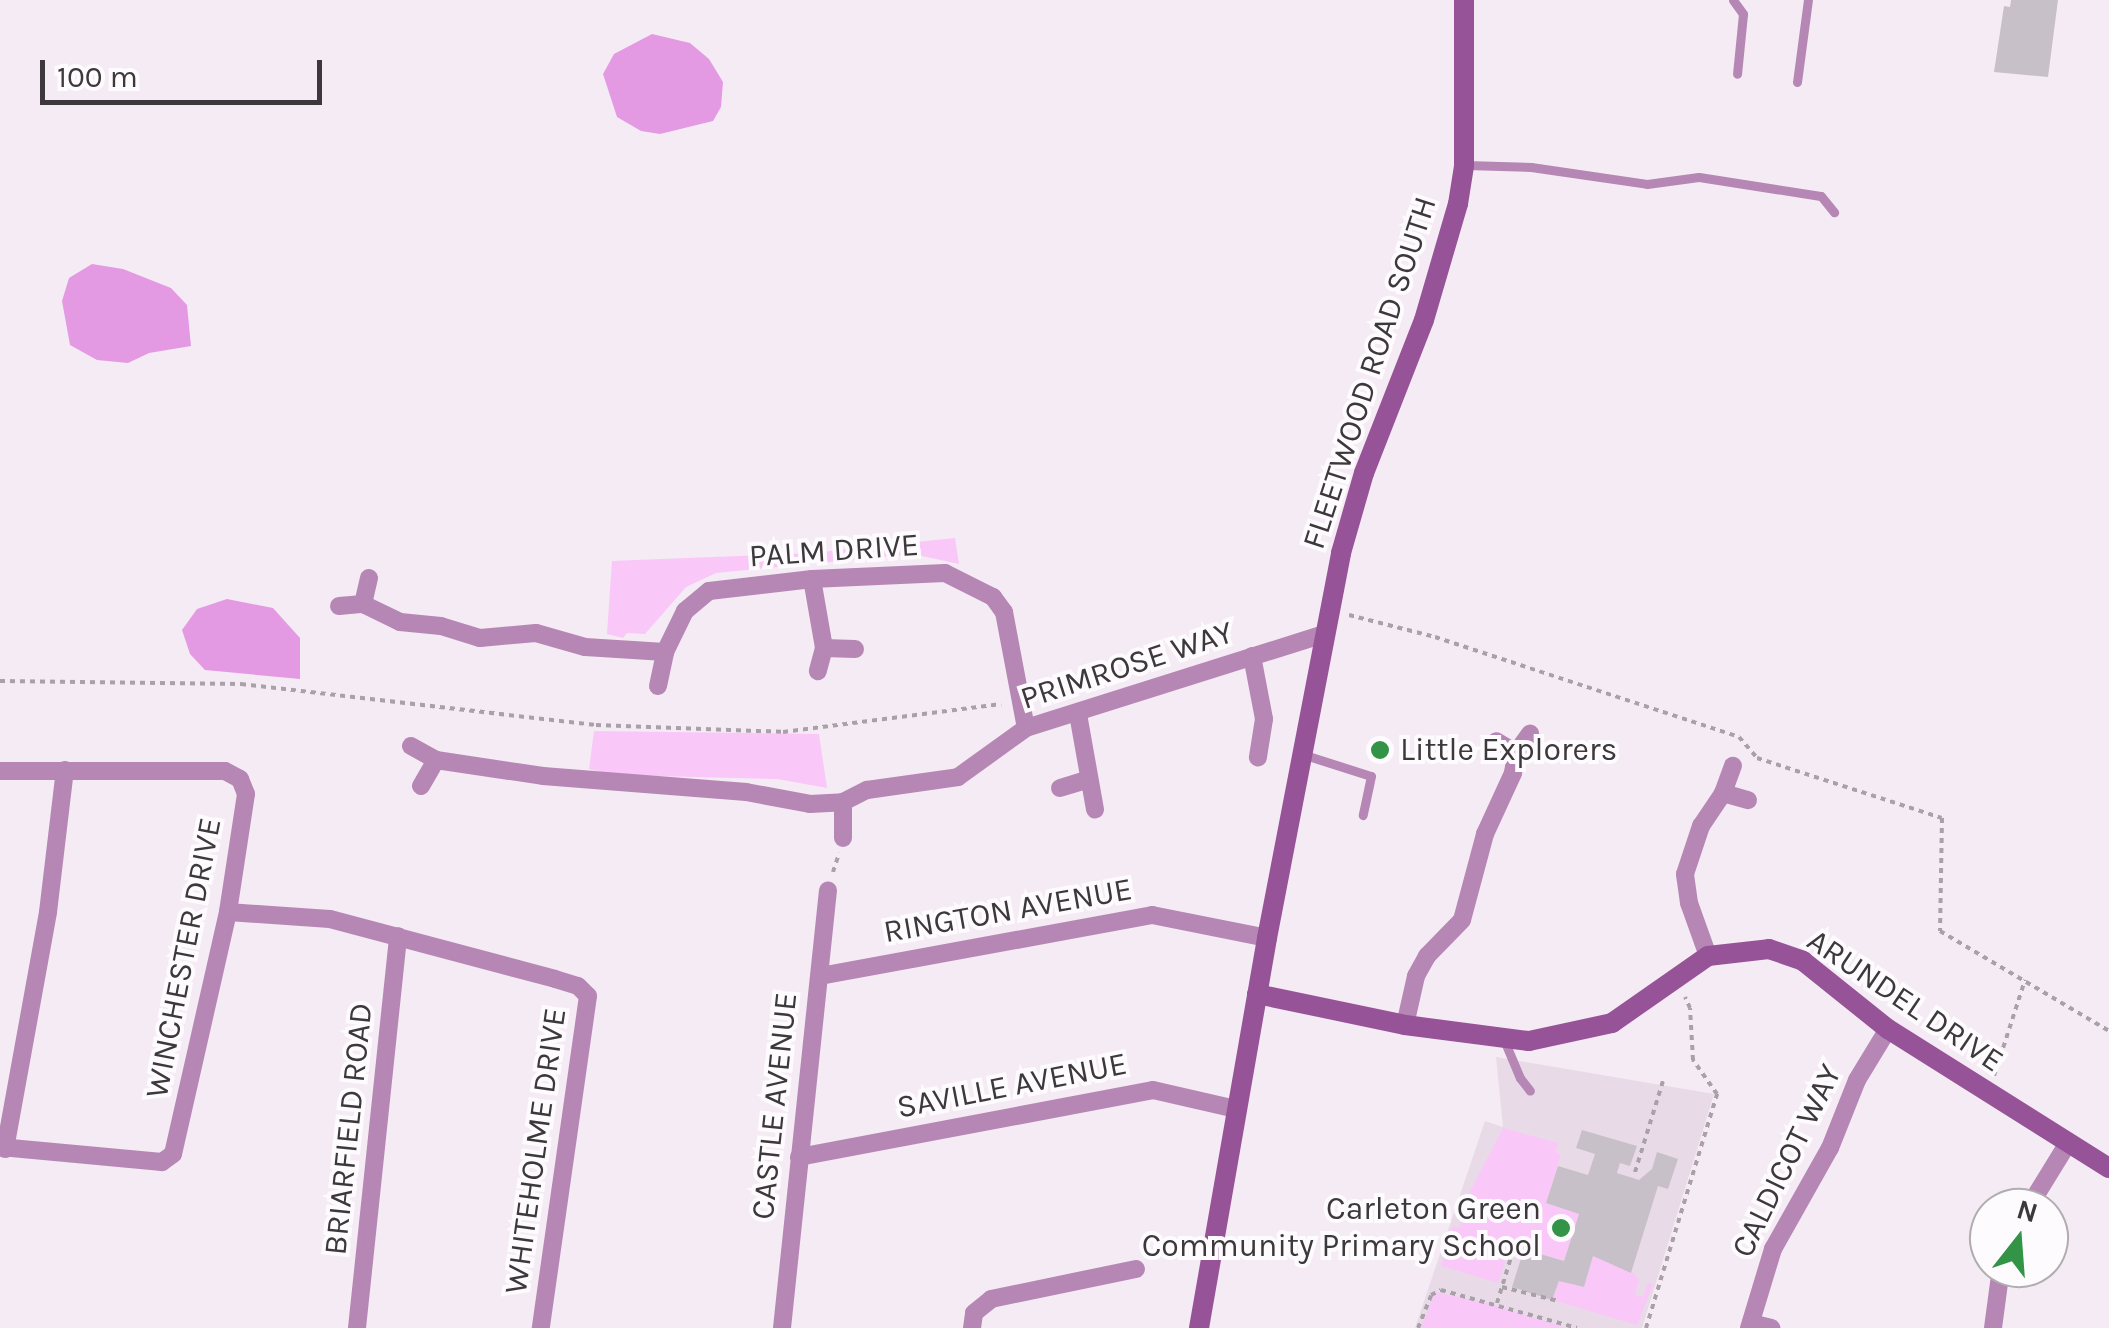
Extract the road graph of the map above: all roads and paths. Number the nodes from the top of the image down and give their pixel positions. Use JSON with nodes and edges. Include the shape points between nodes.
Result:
{"nodes":[{"id":1,"x":1464,"y":0,"type":"edge"},
{"id":2,"x":1733,"y":0,"type":"edge"},
{"id":3,"x":1808,"y":0,"type":"edge"},
{"id":4,"x":1738,"y":74,"type":"dead end"},
{"id":5,"x":1797,"y":82,"type":"dead end"},
{"id":6,"x":1464,"y":165,"type":"junction"},
{"id":7,"x":1834,"y":212,"type":"dead end"},
{"id":8,"x":369,"y":578,"type":"dead end"},
{"id":9,"x":812,"y":579,"type":"junction"},
{"id":10,"x":362,"y":604,"type":"junction"},
{"id":11,"x":339,"y":606,"type":"dead end"},
{"id":12,"x":1330,"y":610,"type":"junction"},
{"id":13,"x":1325,"y":634,"type":"junction"},
{"id":14,"x":824,"y":648,"type":"junction"},
{"id":15,"x":855,"y":648,"type":"dead end"},
{"id":16,"x":665,"y":652,"type":"junction"},
{"id":17,"x":1252,"y":656,"type":"junction"},
{"id":18,"x":818,"y":672,"type":"dead end"},
{"id":19,"x":0,"y":681,"type":"edge"},
{"id":20,"x":658,"y":686,"type":"dead end"},
{"id":21,"x":1021,"y":701,"type":"junction"},
{"id":22,"x":1078,"y":714,"type":"junction"},
{"id":23,"x":1026,"y":728,"type":"junction"},
{"id":24,"x":1530,"y":734,"type":"dead end"},
{"id":25,"x":1496,"y":740,"type":"dead end"},
{"id":26,"x":411,"y":746,"type":"dead end"},
{"id":27,"x":1516,"y":753,"type":"junction"},
{"id":28,"x":1302,"y":754,"type":"junction"},
{"id":29,"x":1258,"y":758,"type":"dead end"},
{"id":30,"x":436,"y":760,"type":"junction"},
{"id":31,"x":1733,"y":766,"type":"dead end"},
{"id":32,"x":65,"y":770,"type":"junction"},
{"id":33,"x":0,"y":771,"type":"edge"},
{"id":34,"x":1086,"y":780,"type":"junction"},
{"id":35,"x":421,"y":786,"type":"dead end"},
{"id":36,"x":1060,"y":788,"type":"dead end"},
{"id":37,"x":1723,"y":793,"type":"junction"},
{"id":38,"x":1748,"y":800,"type":"dead end"},
{"id":39,"x":844,"y":802,"type":"junction"},
{"id":40,"x":1095,"y":809,"type":"dead end"},
{"id":41,"x":1363,"y":816,"type":"dead end"},
{"id":42,"x":843,"y":838,"type":"joint"},
{"id":43,"x":828,"y":890,"type":"joint"},
{"id":44,"x":228,"y":912,"type":"junction"},
{"id":45,"x":398,"y":936,"type":"junction"},
{"id":46,"x":1267,"y":938,"type":"junction"},
{"id":47,"x":1708,"y":956,"type":"junction"},
{"id":48,"x":820,"y":976,"type":"junction"},
{"id":49,"x":1677,"y":978,"type":"junction"},
{"id":50,"x":2025,"y":980,"type":"junction"},
{"id":51,"x":1257,"y":994,"type":"junction"},
{"id":52,"x":1404,"y":1024,"type":"junction"},
{"id":53,"x":1888,"y":1029,"type":"junction"},
{"id":54,"x":2109,"y":1032,"type":"edge"},
{"id":55,"x":1504,"y":1040,"type":"junction"},
{"id":56,"x":1663,"y":1081,"type":"dead end"},
{"id":57,"x":1530,"y":1091,"type":"dead end"},
{"id":58,"x":1989,"y":1093,"type":"junction"},
{"id":59,"x":1236,"y":1108,"type":"junction"},
{"id":60,"x":2068,"y":1143,"type":"junction"},
{"id":61,"x":2,"y":1148,"type":"edge"},
{"id":62,"x":799,"y":1156,"type":"junction"},
{"id":63,"x":2109,"y":1168,"type":"edge"},
{"id":64,"x":1635,"y":1172,"type":"dead end"},
{"id":65,"x":2040,"y":1188,"type":"edge"},
{"id":66,"x":1515,"y":1244,"type":"dead end"},
{"id":67,"x":1136,"y":1268,"type":"dead end"},
{"id":68,"x":1502,"y":1287,"type":"junction"},
{"id":69,"x":1998,"y":1288,"type":"edge"},
{"id":70,"x":1558,"y":1301,"type":"dead end"},
{"id":71,"x":1496,"y":1303,"type":"junction"},
{"id":72,"x":1750,"y":1325,"type":"edge"},
{"id":73,"x":357,"y":1328,"type":"edge"},
{"id":74,"x":542,"y":1328,"type":"edge"},
{"id":75,"x":782,"y":1328,"type":"edge"},
{"id":76,"x":972,"y":1328,"type":"edge"},
{"id":77,"x":1199,"y":1328,"type":"edge"},
{"id":78,"x":1418,"y":1328,"type":"edge"},
{"id":79,"x":1577,"y":1328,"type":"edge"},
{"id":80,"x":1646,"y":1328,"type":"edge"},
{"id":81,"x":1771,"y":1328,"type":"edge"},
{"id":82,"x":1993,"y":1328,"type":"edge"}],
"edges":[{"from":1,"to":6,"type":"main road","name":"FLEETWOOD ROAD SOUTH"},
{"from":2,"to":4,"type":"lane","via":[[1743,14]]},
{"from":3,"to":5,"type":"lane"},
{"from":6,"to":7,"type":"lane","via":[[1647,184],[1698,178],[1821,196]]},
{"from":6,"to":12,"type":"main road","name":"FLEETWOOD ROAD SOUTH","via":[[1450,237],[1364,473]]},
{"from":8,"to":10,"type":"street"},
{"from":9,"to":14,"type":"street"},
{"from":9,"to":16,"type":"street","name":"PALM DRIVE","via":[[709,591],[685,610]]},
{"from":9,"to":21,"type":"street","name":"PALM DRIVE","via":[[944,573],[972,584],[1004,612]]},
{"from":10,"to":11,"type":"street"},
{"from":10,"to":16,"type":"street","via":[[400,622],[460,635],[536,633],[585,647]]},
{"from":12,"to":13,"type":"main road","name":"FLEETWOOD ROAD SOUTH"},
{"from":12,"to":50,"type":"path","via":[[1435,637],[1739,737],[1757,758],[1942,818],[1940,931]]},
{"from":13,"to":17,"type":"street","name":"PRIMROSE WAY"},
{"from":13,"to":28,"type":"main road","name":"FLEETWOOD ROAD SOUTH"},
{"from":14,"to":15,"type":"street"},
{"from":14,"to":18,"type":"street"},
{"from":16,"to":20,"type":"street","name":"PALM DRIVE"},
{"from":17,"to":22,"type":"street","name":"PRIMROSE WAY"},
{"from":17,"to":29,"type":"street","via":[[1264,719]]},
{"from":19,"to":21,"type":"path","via":[[240,684],[596,724],[783,732]]},
{"from":21,"to":23,"type":"street","name":"PALM DRIVE"},
{"from":22,"to":23,"type":"street","name":"PRIMROSE WAY"},
{"from":22,"to":34,"type":"street"},
{"from":23,"to":39,"type":"street","name":"PRIMROSE WAY","via":[[958,778],[867,790]]},
{"from":24,"to":27,"type":"street"},
{"from":25,"to":27,"type":"street"},
{"from":26,"to":30,"type":"street","name":"PRIMROSE WAY"},
{"from":27,"to":52,"type":"street","via":[[1462,920],[1427,956]]},
{"from":28,"to":41,"type":"lane","via":[[1370,776]]},
{"from":28,"to":46,"type":"main road","name":"FLEETWOOD ROAD SOUTH"},
{"from":30,"to":35,"type":"street"},
{"from":30,"to":39,"type":"street","name":"PRIMROSE WAY","via":[[810,804]]},
{"from":31,"to":37,"type":"street"},
{"from":32,"to":33,"type":"street","name":"WINCHESTER DRIVE"},
{"from":32,"to":44,"type":"street","name":"WINCHESTER DRIVE","via":[[224,771],[240,778],[246,794]]},
{"from":32,"to":61,"type":"street","via":[[48,912]]},
{"from":34,"to":36,"type":"street"},
{"from":34,"to":40,"type":"street"},
{"from":37,"to":38,"type":"street"},
{"from":37,"to":47,"type":"street","via":[[1701,826],[1685,874]]},
{"from":39,"to":42,"type":"street"},
{"from":42,"to":43,"type":"path"},
{"from":43,"to":48,"type":"street","name":"CASTLE AVENUE"},
{"from":44,"to":45,"type":"street","name":"WHITEHOLME DRIVE","via":[[330,919]]},
{"from":44,"to":61,"type":"street","name":"WINCHESTER DRIVE","via":[[173,1154],[162,1162]]},
{"from":45,"to":73,"type":"street","name":"BRIARFIELD ROAD"},
{"from":45,"to":74,"type":"street","name":"WHITEHOLME DRIVE","via":[[556,979],[588,996]]},
{"from":46,"to":48,"type":"street","name":"RINGTON AVENUE","via":[[1152,915]]},
{"from":46,"to":51,"type":"main road","name":"FLEETWOOD ROAD SOUTH"},
{"from":47,"to":49,"type":"main road","name":"ARUNDEL DRIVE"},
{"from":47,"to":53,"type":"main road","name":"ARUNDEL DRIVE","via":[[1769,949],[1802,961]]},
{"from":48,"to":62,"type":"street","name":"CASTLE AVENUE"},
{"from":49,"to":55,"type":"main road","name":"ARUNDEL DRIVE","via":[[1612,1023],[1566,1036]]},
{"from":49,"to":80,"type":"path","via":[[1690,1008],[1693,1060],[1716,1094]]},
{"from":50,"to":54,"type":"path"},
{"from":50,"to":58,"type":"path"},
{"from":51,"to":52,"type":"main road","name":"ARUNDEL DRIVE"},
{"from":51,"to":59,"type":"main road","name":"FLEETWOOD ROAD SOUTH"},
{"from":52,"to":55,"type":"main road","name":"ARUNDEL DRIVE"},
{"from":53,"to":58,"type":"main road","name":"ARUNDEL DRIVE"},
{"from":53,"to":72,"type":"street","name":"CALDICOT WAY","via":[[1773,1249]]},
{"from":55,"to":57,"type":"lane"},
{"from":56,"to":64,"type":"path"},
{"from":58,"to":60,"type":"main road","name":"ARUNDEL DRIVE"},
{"from":59,"to":62,"type":"street","name":"SAVILLE AVENUE","via":[[1154,1090]]},
{"from":59,"to":77,"type":"main road","name":"FLEETWOOD ROAD SOUTH"},
{"from":60,"to":63,"type":"main road","name":"ARUNDEL DRIVE"},
{"from":60,"to":65,"type":"street"},
{"from":62,"to":75,"type":"street","name":"CASTLE AVENUE"},
{"from":66,"to":68,"type":"path"},
{"from":67,"to":76,"type":"street","via":[[990,1299],[974,1312]]},
{"from":68,"to":70,"type":"path"},
{"from":68,"to":71,"type":"path"},
{"from":69,"to":82,"type":"street"},
{"from":71,"to":78,"type":"path","via":[[1435,1290]]},
{"from":71,"to":79,"type":"path"},
{"from":72,"to":81,"type":"street","name":"CALDICOT WAY"}]}
